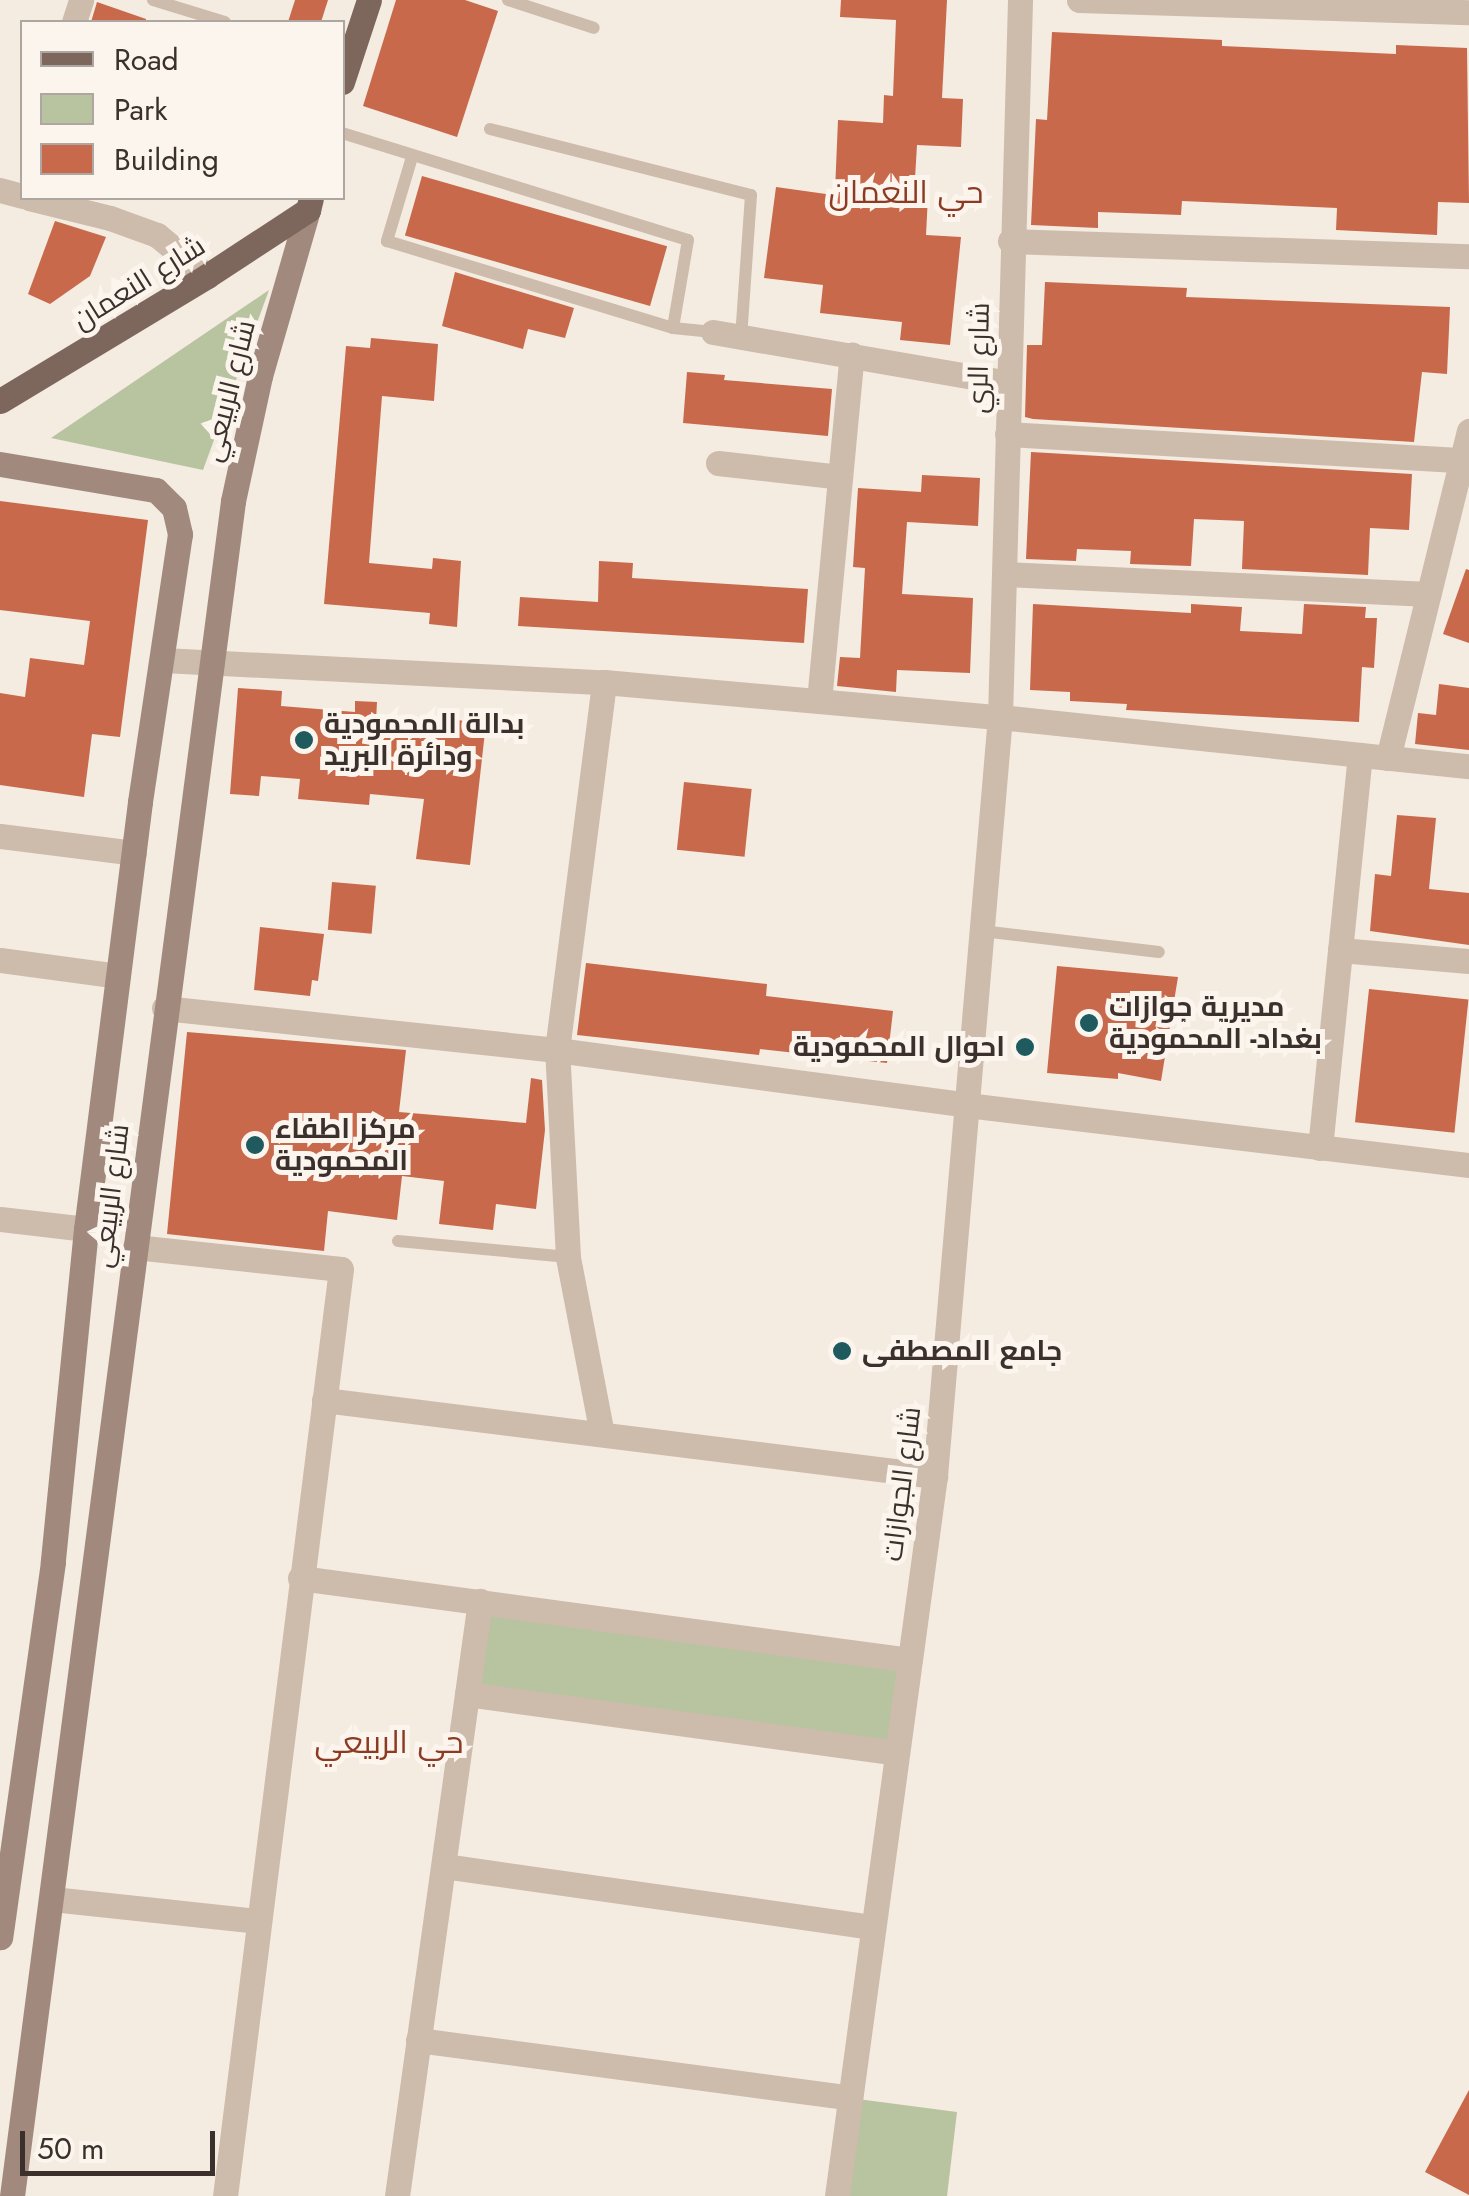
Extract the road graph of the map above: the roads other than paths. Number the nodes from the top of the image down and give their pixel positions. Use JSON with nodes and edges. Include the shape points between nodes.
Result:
{"nodes":[{"id":1,"x":153,"y":0,"type":"edge"},
{"id":2,"x":369,"y":0,"type":"edge"},
{"id":3,"x":508,"y":0,"type":"edge"},
{"id":4,"x":1020,"y":0,"type":"edge"},
{"id":5,"x":1079,"y":0,"type":"edge"},
{"id":6,"x":1469,"y":12,"type":"edge"},
{"id":7,"x":218,"y":20,"type":"edge"},
{"id":8,"x":594,"y":28,"type":"dead end"},
{"id":9,"x":345,"y":68,"type":"edge"},
{"id":10,"x":490,"y":129,"type":"dead end"},
{"id":11,"x":345,"y":134,"type":"edge"},
{"id":12,"x":412,"y":157,"type":"junction"},
{"id":13,"x":38,"y":200,"type":"edge"},
{"id":14,"x":309,"y":204,"type":"edge"},
{"id":15,"x":1010,"y":241,"type":"junction"},
{"id":16,"x":1469,"y":256,"type":"edge"},
{"id":17,"x":207,"y":276,"type":"junction"},
{"id":18,"x":673,"y":328,"type":"junction"},
{"id":19,"x":712,"y":332,"type":"joint"},
{"id":20,"x":741,"y":337,"type":"junction"},
{"id":21,"x":852,"y":355,"type":"junction"},
{"id":22,"x":1008,"y":383,"type":"junction"},
{"id":23,"x":0,"y":401,"type":"edge"},
{"id":24,"x":1469,"y":431,"type":"edge"},
{"id":25,"x":1008,"y":434,"type":"junction"},
{"id":26,"x":1466,"y":460,"type":"edge"},
{"id":27,"x":0,"y":464,"type":"edge"},
{"id":28,"x":718,"y":464,"type":"dead end"},
{"id":29,"x":840,"y":477,"type":"junction"},
{"id":30,"x":1006,"y":574,"type":"junction"},
{"id":31,"x":1429,"y":594,"type":"junction"},
{"id":32,"x":163,"y":660,"type":"junction"},
{"id":33,"x":209,"y":665,"type":"junction"},
{"id":34,"x":604,"y":682,"type":"junction"},
{"id":35,"x":820,"y":701,"type":"junction"},
{"id":36,"x":1000,"y":716,"type":"junction"},
{"id":37,"x":1360,"y":755,"type":"junction"},
{"id":38,"x":1388,"y":758,"type":"junction"},
{"id":39,"x":1469,"y":766,"type":"edge"},
{"id":40,"x":0,"y":836,"type":"edge"},
{"id":41,"x":134,"y":853,"type":"junction"},
{"id":42,"x":982,"y":932,"type":"junction"},
{"id":43,"x":1340,"y":950,"type":"junction"},
{"id":44,"x":1158,"y":952,"type":"dead end"},
{"id":45,"x":0,"y":960,"type":"edge"},
{"id":46,"x":1469,"y":962,"type":"edge"},
{"id":47,"x":118,"y":976,"type":"junction"},
{"id":48,"x":164,"y":1008,"type":"junction"},
{"id":49,"x":556,"y":1050,"type":"junction"},
{"id":50,"x":967,"y":1105,"type":"junction"},
{"id":51,"x":1320,"y":1148,"type":"junction"},
{"id":52,"x":1469,"y":1165,"type":"edge"},
{"id":53,"x":0,"y":1219,"type":"edge"},
{"id":54,"x":86,"y":1230,"type":"junction"},
{"id":55,"x":398,"y":1241,"type":"dead end"},
{"id":56,"x":135,"y":1247,"type":"junction"},
{"id":57,"x":568,"y":1257,"type":"junction"},
{"id":58,"x":324,"y":1400,"type":"junction"},
{"id":59,"x":602,"y":1434,"type":"junction"},
{"id":60,"x":936,"y":1476,"type":"junction"},
{"id":61,"x":56,"y":1536,"type":"junction"},
{"id":62,"x":99,"y":1543,"type":"junction"},
{"id":63,"x":300,"y":1578,"type":"junction"},
{"id":64,"x":47,"y":1599,"type":"junction"},
{"id":65,"x":480,"y":1601,"type":"junction"},
{"id":66,"x":90,"y":1611,"type":"junction"},
{"id":67,"x":910,"y":1660,"type":"junction"},
{"id":68,"x":467,"y":1694,"type":"junction"},
{"id":69,"x":897,"y":1753,"type":"junction"},
{"id":70,"x":444,"y":1866,"type":"junction"},
{"id":71,"x":2,"y":1895,"type":"edge"},
{"id":72,"x":52,"y":1899,"type":"junction"},
{"id":73,"x":259,"y":1920,"type":"junction"},
{"id":74,"x":874,"y":1926,"type":"junction"},
{"id":75,"x":0,"y":1937,"type":"edge"},
{"id":76,"x":418,"y":2040,"type":"junction"},
{"id":77,"x":850,"y":2098,"type":"junction"},
{"id":78,"x":12,"y":2193,"type":"edge"},
{"id":79,"x":224,"y":2196,"type":"edge"},
{"id":80,"x":396,"y":2196,"type":"edge"},
{"id":81,"x":837,"y":2196,"type":"edge"}],
"edges":[{"from":1,"to":7,"type":"lane"},
{"from":2,"to":9,"type":"main road"},
{"from":3,"to":8,"type":"lane"},
{"from":4,"to":15,"type":"street","name":"شارع الري"},
{"from":5,"to":6,"type":"street"},
{"from":10,"to":20,"type":"lane","via":[[751,196]]},
{"from":11,"to":12,"type":"lane"},
{"from":12,"to":18,"type":"lane","via":[[688,240]]},
{"from":12,"to":18,"type":"lane","via":[[387,241]]},
{"from":13,"to":17,"type":"street","via":[[157,236]]},
{"from":14,"to":17,"type":"main road","name":"شارع النعمان"},
{"from":14,"to":33,"type":"street","name":"شارع الربيعي","via":[[245,438]]},
{"from":15,"to":16,"type":"street"},
{"from":15,"to":22,"type":"street","name":"شارع الري"},
{"from":17,"to":23,"type":"main road","name":"شارع النعمان"},
{"from":18,"to":19,"type":"lane"},
{"from":19,"to":20,"type":"street"},
{"from":20,"to":21,"type":"street"},
{"from":21,"to":22,"type":"street"},
{"from":21,"to":29,"type":"street"},
{"from":22,"to":25,"type":"street","name":"شارع الري"},
{"from":24,"to":26,"type":"street"},
{"from":25,"to":26,"type":"street"},
{"from":25,"to":30,"type":"street","name":"شارع الري"},
{"from":26,"to":31,"type":"street"},
{"from":27,"to":32,"type":"street","name":"شارع الربيعي","via":[[148,488],[170,501],[180,534]]},
{"from":28,"to":29,"type":"street"},
{"from":29,"to":35,"type":"street"},
{"from":30,"to":31,"type":"street"},
{"from":30,"to":36,"type":"street","name":"شارع الري"},
{"from":31,"to":38,"type":"street"},
{"from":32,"to":33,"type":"street"},
{"from":32,"to":41,"type":"street","name":"شارع الربيعي"},
{"from":33,"to":34,"type":"street"},
{"from":33,"to":48,"type":"street","name":"شارع الربيعي"},
{"from":34,"to":35,"type":"street"},
{"from":34,"to":49,"type":"street"},
{"from":35,"to":36,"type":"street"},
{"from":36,"to":37,"type":"street"},
{"from":36,"to":42,"type":"street","name":"شارع الجوازات"},
{"from":37,"to":38,"type":"street"},
{"from":37,"to":43,"type":"street"},
{"from":38,"to":39,"type":"street"},
{"from":40,"to":41,"type":"street"},
{"from":41,"to":47,"type":"street","name":"شارع الربيعي"},
{"from":42,"to":44,"type":"lane"},
{"from":42,"to":50,"type":"street","name":"شارع الجوازات"},
{"from":43,"to":46,"type":"street"},
{"from":43,"to":51,"type":"street"},
{"from":45,"to":47,"type":"street"},
{"from":47,"to":54,"type":"street","name":"شارع الربيعي"},
{"from":48,"to":49,"type":"street"},
{"from":48,"to":56,"type":"street","name":"شارع الربيعي"},
{"from":49,"to":50,"type":"street"},
{"from":49,"to":57,"type":"street"},
{"from":50,"to":51,"type":"street"},
{"from":50,"to":60,"type":"street","name":"شارع الجوازات"},
{"from":51,"to":52,"type":"street"},
{"from":53,"to":54,"type":"street"},
{"from":54,"to":61,"type":"street","name":"شارع الربيعي"},
{"from":55,"to":57,"type":"lane"},
{"from":56,"to":58,"type":"street","via":[[342,1269]]},
{"from":56,"to":62,"type":"street","name":"شارع الربيعي"},
{"from":57,"to":59,"type":"street"},
{"from":58,"to":59,"type":"street"},
{"from":58,"to":63,"type":"street"},
{"from":59,"to":60,"type":"street"},
{"from":60,"to":67,"type":"street","name":"شارع الجوازات"},
{"from":61,"to":62,"type":"street","via":[[61,1553],[73,1560],[86,1558]]},
{"from":61,"to":64,"type":"street","name":"شارع الربيعي"},
{"from":62,"to":66,"type":"street","name":"شارع الربيعي"},
{"from":63,"to":65,"type":"street"},
{"from":63,"to":73,"type":"street"},
{"from":64,"to":66,"type":"street","via":[[56,1586],[76,1582],[87,1590]]},
{"from":64,"to":71,"type":"street","name":"شارع الربيعي"},
{"from":65,"to":67,"type":"street"},
{"from":65,"to":68,"type":"street"},
{"from":66,"to":72,"type":"street","name":"شارع الربيعي"},
{"from":67,"to":69,"type":"street","name":"شارع الجوازات"},
{"from":68,"to":69,"type":"street"},
{"from":68,"to":70,"type":"street"},
{"from":69,"to":74,"type":"street","name":"شارع الجوازات"},
{"from":70,"to":74,"type":"street"},
{"from":70,"to":76,"type":"street"},
{"from":71,"to":75,"type":"street","name":"شارع الربيعي"},
{"from":72,"to":73,"type":"street"},
{"from":72,"to":78,"type":"street","name":"شارع الربيعي"},
{"from":73,"to":79,"type":"street"},
{"from":74,"to":77,"type":"street","name":"شارع الجوازات"},
{"from":76,"to":77,"type":"street"},
{"from":76,"to":80,"type":"street"},
{"from":77,"to":81,"type":"street","name":"شارع الجوازات"}]}
